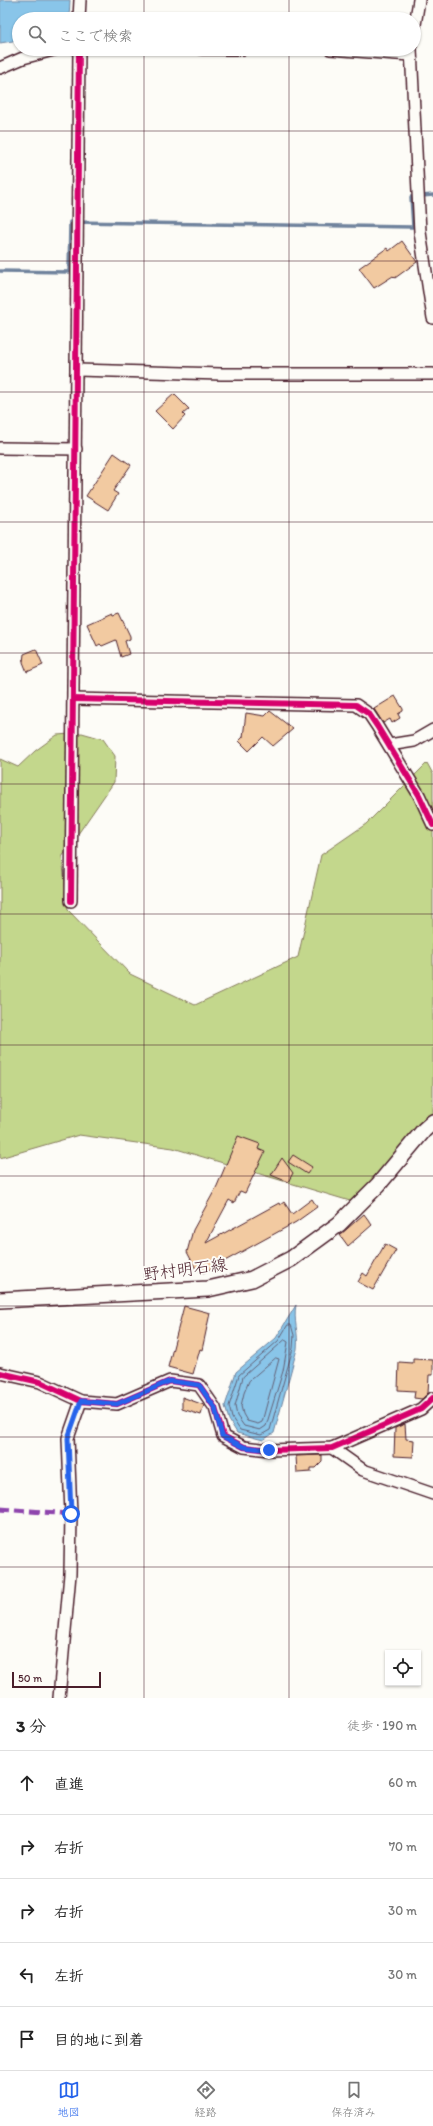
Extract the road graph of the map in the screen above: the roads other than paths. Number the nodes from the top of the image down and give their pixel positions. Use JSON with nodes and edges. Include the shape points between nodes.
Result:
{"nodes":[{"id":1,"x":80,"y":0,"type":"edge"},
{"id":2,"x":419,"y":0,"type":"edge"},
{"id":3,"x":79,"y":12,"type":"edge"},
{"id":4,"x":417,"y":12,"type":"edge"},
{"id":5,"x":31,"y":56,"type":"edge"},
{"id":6,"x":79,"y":56,"type":"edge"},
{"id":7,"x":411,"y":56,"type":"edge"},
{"id":8,"x":0,"y":68,"type":"edge"},
{"id":9,"x":430,"y":281,"type":"edge"},
{"id":10,"x":433,"y":318,"type":"edge"},
{"id":11,"x":77,"y":370,"type":"junction"},
{"id":12,"x":433,"y":374,"type":"edge"},
{"id":13,"x":0,"y":448,"type":"edge"},
{"id":14,"x":76,"y":449,"type":"junction"},
{"id":15,"x":73,"y":699,"type":"junction"},
{"id":16,"x":433,"y":730,"type":"edge"},
{"id":17,"x":389,"y":745,"type":"junction"},
{"id":18,"x":433,"y":825,"type":"edge"},
{"id":19,"x":71,"y":901,"type":"dead end"},
{"id":20,"x":433,"y":1122,"type":"edge"},
{"id":21,"x":0,"y":1300,"type":"edge"},
{"id":22,"x":0,"y":1373,"type":"edge"},
{"id":23,"x":433,"y":1398,"type":"edge"},
{"id":24,"x":81,"y":1401,"type":"junction"},
{"id":25,"x":332,"y":1448,"type":"junction"},
{"id":26,"x":433,"y":1494,"type":"edge"},
{"id":27,"x":59,"y":1698,"type":"edge"}],
"edges":[{"from":1,"to":3,"type":"street"},
{"from":2,"to":4,"type":"street"},
{"from":5,"to":8,"type":"street"},
{"from":6,"to":11,"type":"street"},
{"from":7,"to":9,"type":"street","via":[[420,232]]},
{"from":9,"to":10,"type":"street"},
{"from":11,"to":12,"type":"street","via":[[221,374]]},
{"from":11,"to":14,"type":"street"},
{"from":13,"to":14,"type":"street"},
{"from":14,"to":15,"type":"street"},
{"from":15,"to":17,"type":"street","via":[[356,705],[369,714]]},
{"from":15,"to":19,"type":"street"},
{"from":16,"to":17,"type":"street","via":[[414,741]]},
{"from":17,"to":18,"type":"street","via":[[419,795]]},
{"from":20,"to":21,"type":"main road","name":"野村明石線","via":[[378,1185],[339,1224],[291,1259],[252,1279],[208,1289]]},
{"from":22,"to":24,"type":"street","via":[[40,1382]]},
{"from":23,"to":25,"type":"street","via":[[422,1409]]},
{"from":24,"to":25,"type":"street","via":[[117,1404],[170,1381],[199,1385],[215,1408],[222,1436],[244,1447],[269,1450]]},
{"from":24,"to":27,"type":"street","via":[[68,1438],[70,1574]]},
{"from":25,"to":26,"type":"street","via":[[363,1470]]}]}
